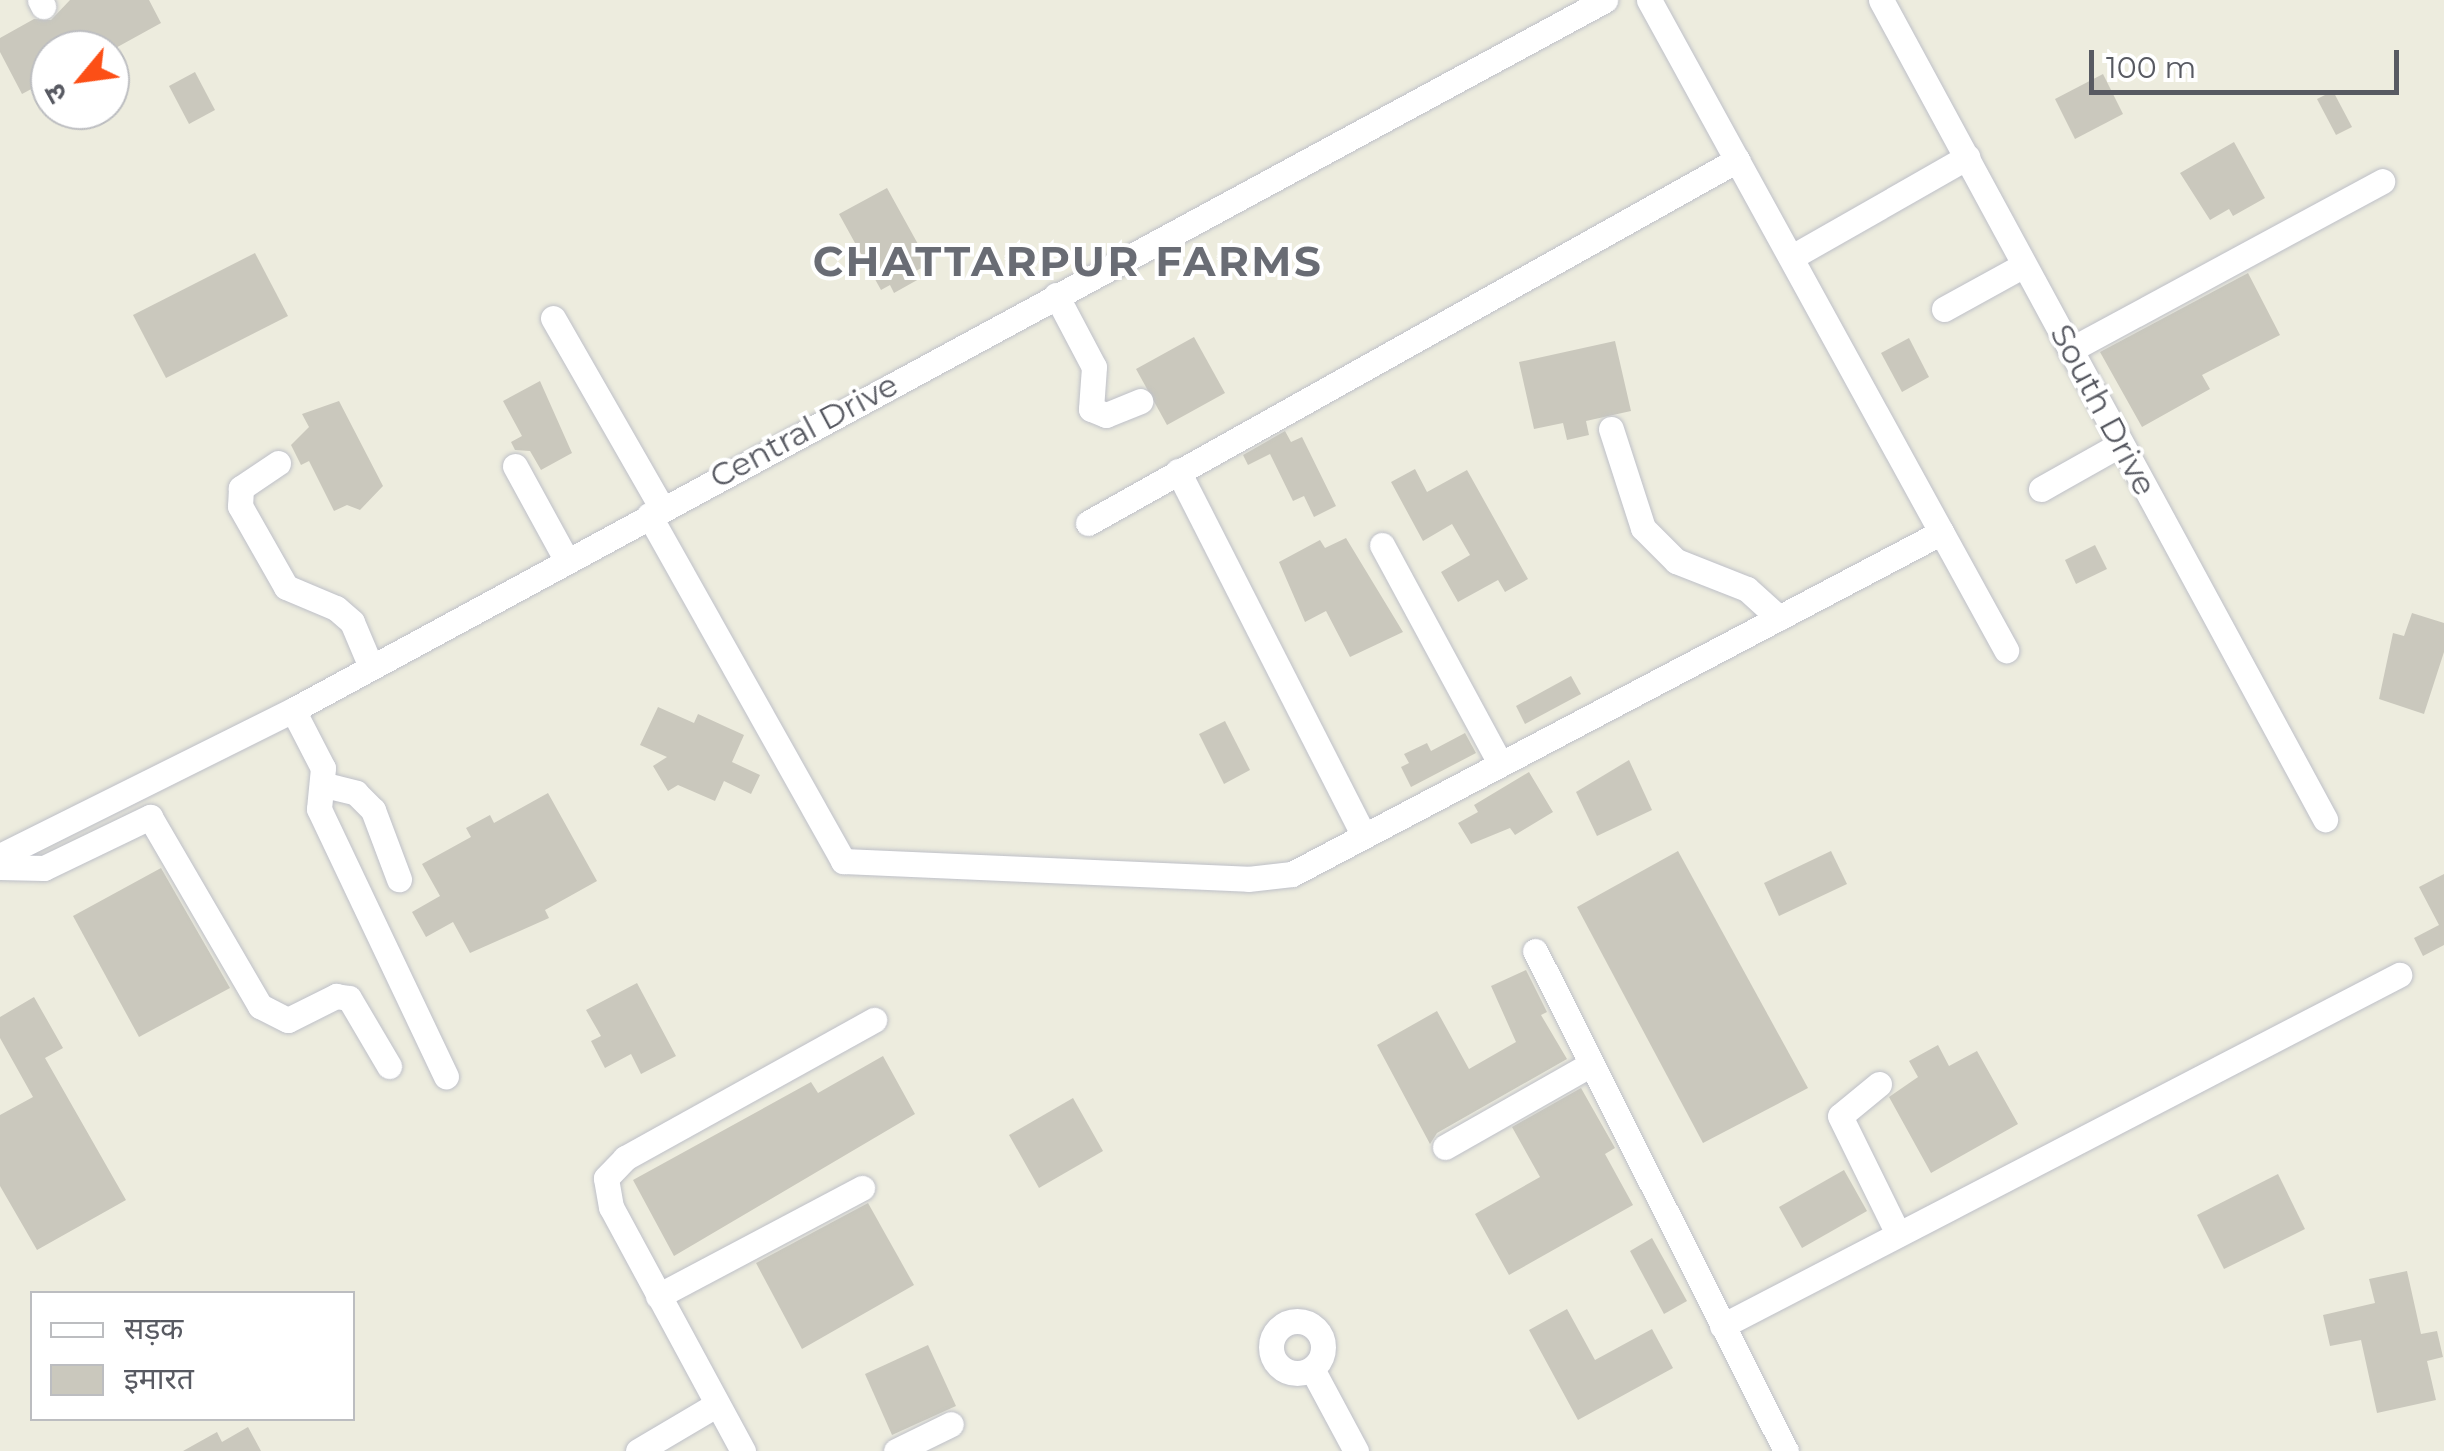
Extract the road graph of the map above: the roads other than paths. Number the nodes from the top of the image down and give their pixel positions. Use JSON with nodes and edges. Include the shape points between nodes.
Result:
{"nodes":[{"id":1,"x":1605,"y":0,"type":"edge"},
{"id":2,"x":1649,"y":0,"type":"edge"},
{"id":3,"x":1881,"y":0,"type":"edge"},
{"id":4,"x":1967,"y":157,"type":"junction"},
{"id":5,"x":1737,"y":160,"type":"junction"},
{"id":6,"x":2382,"y":181,"type":"dead end"},
{"id":7,"x":1792,"y":256,"type":"junction"},
{"id":8,"x":2024,"y":265,"type":"junction"},
{"id":9,"x":1056,"y":296,"type":"junction"},
{"id":10,"x":1944,"y":308,"type":"dead end"},
{"id":11,"x":553,"y":318,"type":"dead end"},
{"id":12,"x":2070,"y":350,"type":"junction"},
{"id":13,"x":1140,"y":400,"type":"dead end"},
{"id":14,"x":1610,"y":429,"type":"dead end"},
{"id":15,"x":2121,"y":444,"type":"junction"},
{"id":16,"x":278,"y":463,"type":"dead end"},
{"id":17,"x":515,"y":466,"type":"dead end"},
{"id":18,"x":1178,"y":471,"type":"junction"},
{"id":19,"x":2041,"y":489,"type":"dead end"},
{"id":20,"x":656,"y":512,"type":"junction"},
{"id":21,"x":1088,"y":523,"type":"dead end"},
{"id":22,"x":1942,"y":532,"type":"junction"},
{"id":23,"x":1382,"y":544,"type":"dead end"},
{"id":24,"x":566,"y":559,"type":"junction"},
{"id":25,"x":1779,"y":618,"type":"junction"},
{"id":26,"x":2006,"y":650,"type":"dead end"},
{"id":27,"x":371,"y":667,"type":"junction"},
{"id":28,"x":293,"y":710,"type":"junction"},
{"id":29,"x":1500,"y":763,"type":"junction"},
{"id":30,"x":325,"y":785,"type":"junction"},
{"id":31,"x":2325,"y":819,"type":"dead end"},
{"id":32,"x":1363,"y":834,"type":"junction"},
{"id":33,"x":0,"y":856,"type":"edge"},
{"id":34,"x":0,"y":868,"type":"edge"},
{"id":35,"x":399,"y":879,"type":"dead end"},
{"id":36,"x":1535,"y":952,"type":"dead end"},
{"id":37,"x":2398,"y":975,"type":"dead end"},
{"id":38,"x":874,"y":1020,"type":"dead end"},
{"id":39,"x":1591,"y":1064,"type":"junction"},
{"id":40,"x":388,"y":1066,"type":"dead end"},
{"id":41,"x":446,"y":1076,"type":"dead end"},
{"id":42,"x":1879,"y":1084,"type":"dead end"},
{"id":43,"x":1445,"y":1147,"type":"dead end"},
{"id":44,"x":862,"y":1188,"type":"dead end"},
{"id":45,"x":1898,"y":1234,"type":"junction"},
{"id":46,"x":658,"y":1296,"type":"junction"},
{"id":47,"x":1722,"y":1326,"type":"junction"},
{"id":48,"x":1312,"y":1369,"type":"dead end"},
{"id":49,"x":714,"y":1406,"type":"junction"},
{"id":50,"x":952,"y":1424,"type":"dead end"},
{"id":51,"x":638,"y":1451,"type":"edge"},
{"id":52,"x":743,"y":1451,"type":"edge"},
{"id":53,"x":896,"y":1451,"type":"edge"},
{"id":54,"x":1356,"y":1451,"type":"edge"},
{"id":55,"x":1786,"y":1451,"type":"edge"}],
"edges":[{"from":1,"to":9,"type":"street","name":"Central Drive"},
{"from":2,"to":5,"type":"street"},
{"from":3,"to":4,"type":"street","name":"South Drive"},
{"from":4,"to":7,"type":"street"},
{"from":4,"to":8,"type":"street","name":"South Drive"},
{"from":5,"to":7,"type":"street"},
{"from":5,"to":18,"type":"street"},
{"from":6,"to":12,"type":"street"},
{"from":7,"to":22,"type":"street"},
{"from":8,"to":10,"type":"street"},
{"from":8,"to":12,"type":"street","name":"South Drive"},
{"from":9,"to":13,"type":"street","via":[[1094,367],[1091,408],[1106,415]]},
{"from":9,"to":20,"type":"street","name":"Central Drive"},
{"from":11,"to":20,"type":"street"},
{"from":12,"to":15,"type":"street","name":"South Drive"},
{"from":14,"to":25,"type":"street","via":[[1643,528],[1676,560],[1746,589]]},
{"from":15,"to":19,"type":"street"},
{"from":15,"to":31,"type":"street","name":"South Drive"},
{"from":16,"to":27,"type":"street","via":[[241,488],[240,506],[286,586],[352,622]]},
{"from":17,"to":24,"type":"street"},
{"from":18,"to":21,"type":"street"},
{"from":18,"to":32,"type":"street"},
{"from":20,"to":24,"type":"street","name":"Central Drive"},
{"from":20,"to":32,"type":"street","via":[[843,861],[1276,878]]},
{"from":22,"to":25,"type":"street"},
{"from":22,"to":26,"type":"street"},
{"from":23,"to":29,"type":"street"},
{"from":24,"to":27,"type":"street","name":"Central Drive"},
{"from":25,"to":29,"type":"street"},
{"from":27,"to":28,"type":"street","name":"Central Drive"},
{"from":28,"to":30,"type":"street"},
{"from":28,"to":33,"type":"street","name":"Central Drive"},
{"from":29,"to":32,"type":"street"},
{"from":30,"to":35,"type":"street","via":[[356,793],[373,810]]},
{"from":30,"to":41,"type":"street","via":[[319,808]]},
{"from":34,"to":40,"type":"street","via":[[44,868],[150,817],[260,1006],[288,1020],[336,996],[349,998]]},
{"from":36,"to":39,"type":"street"},
{"from":37,"to":45,"type":"street"},
{"from":38,"to":46,"type":"street","via":[[609,1172],[612,1207]]},
{"from":39,"to":43,"type":"street"},
{"from":39,"to":47,"type":"street"},
{"from":42,"to":45,"type":"street","via":[[1840,1116]]},
{"from":44,"to":46,"type":"street"},
{"from":45,"to":47,"type":"street"},
{"from":46,"to":49,"type":"street"},
{"from":47,"to":55,"type":"street"},
{"from":48,"to":54,"type":"street"},
{"from":49,"to":51,"type":"street"},
{"from":49,"to":52,"type":"street"},
{"from":50,"to":53,"type":"street"}]}
